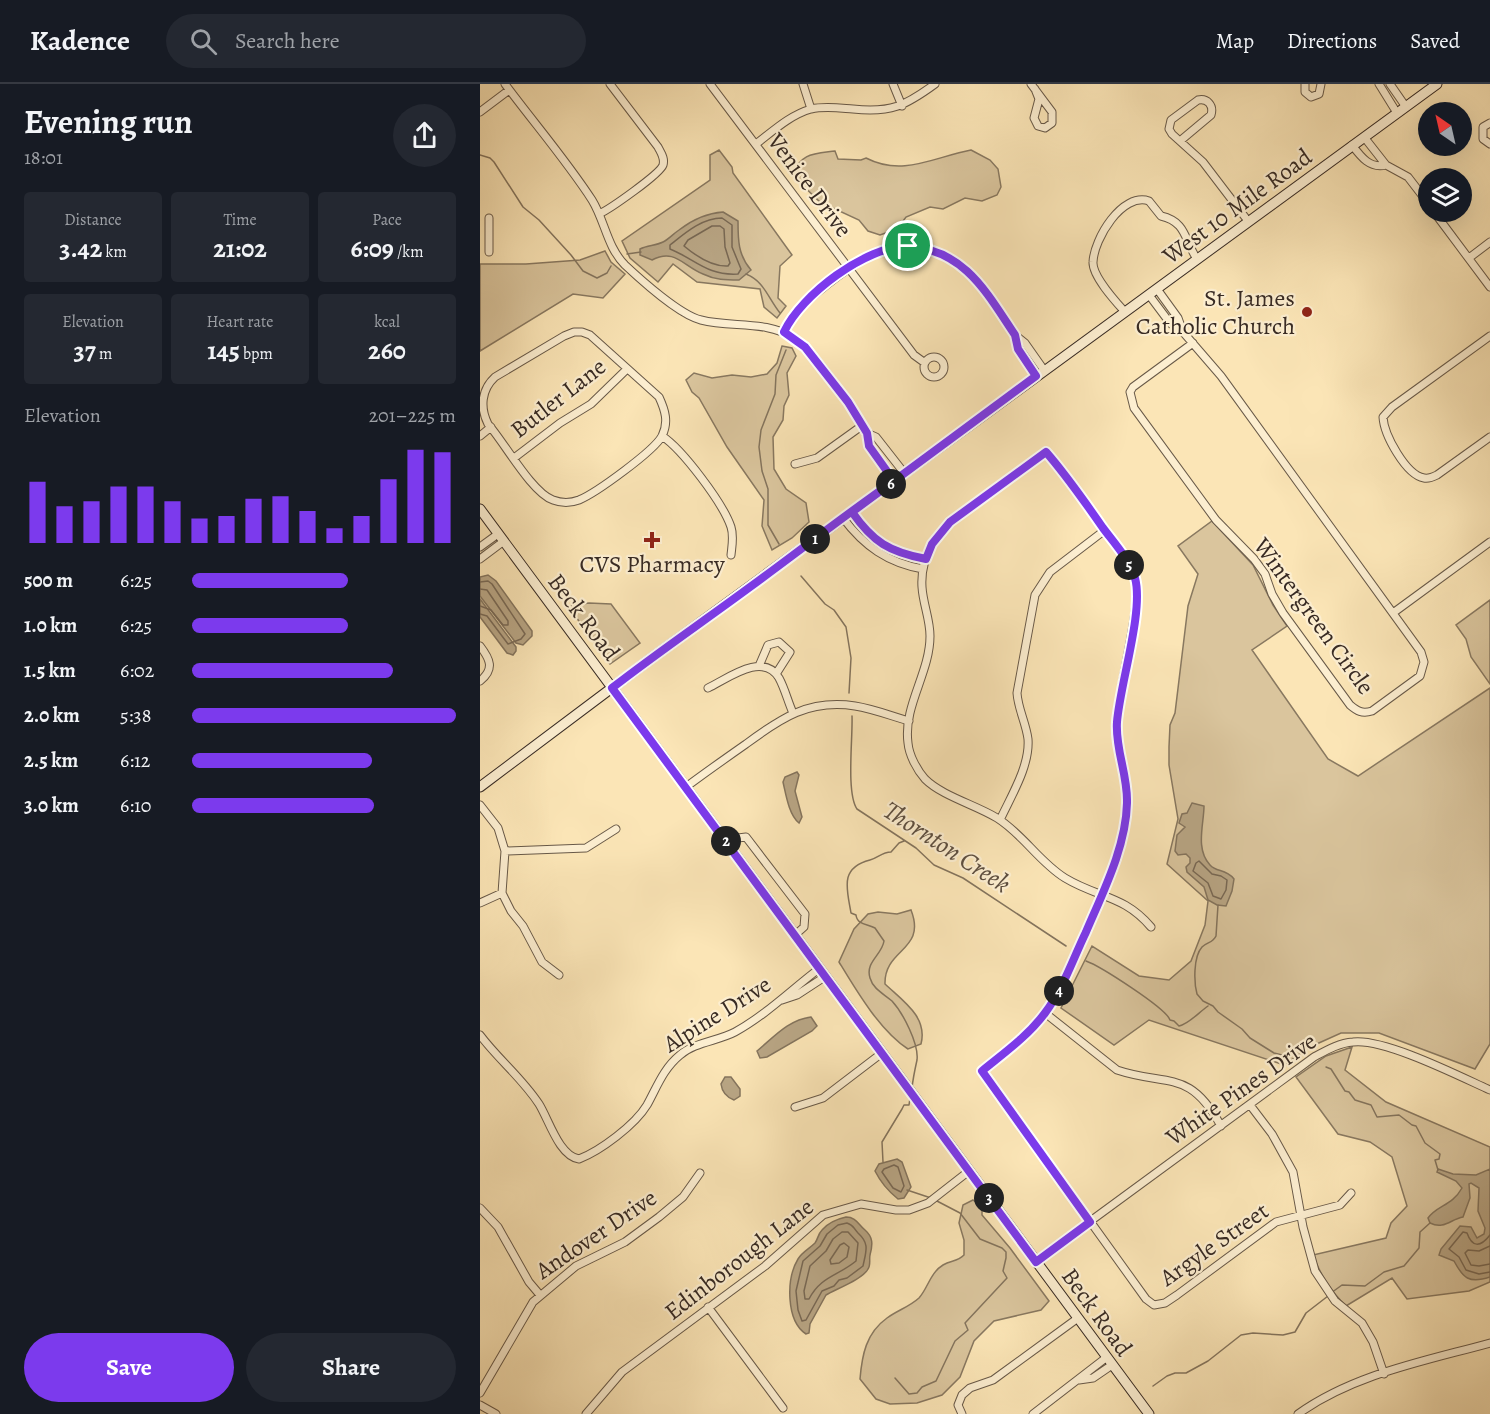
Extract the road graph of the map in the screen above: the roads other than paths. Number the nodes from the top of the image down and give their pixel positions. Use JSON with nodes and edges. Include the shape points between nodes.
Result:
{"nodes":[{"id":1,"x":610,"y":84,"type":"edge"},
{"id":2,"x":710,"y":84,"type":"edge"},
{"id":3,"x":803,"y":84,"type":"edge"},
{"id":4,"x":893,"y":84,"type":"edge"},
{"id":5,"x":935,"y":84,"type":"edge"},
{"id":6,"x":1305,"y":84,"type":"edge"},
{"id":7,"x":1322,"y":84,"type":"edge"},
{"id":8,"x":1379,"y":84,"type":"edge"},
{"id":9,"x":1390,"y":84,"type":"edge"},
{"id":10,"x":1437,"y":84,"type":"edge"},
{"id":11,"x":507,"y":87,"type":"edge"},
{"id":12,"x":1033,"y":87,"type":"edge"},
{"id":13,"x":902,"y":106,"type":"junction"},
{"id":14,"x":1406,"y":107,"type":"junction"},
{"id":15,"x":812,"y":109,"type":"junction"},
{"id":16,"x":480,"y":111,"type":"edge"},
{"id":17,"x":1397,"y":114,"type":"junction"},
{"id":18,"x":1490,"y":123,"type":"edge"},
{"id":19,"x":1364,"y":137,"type":"junction"},
{"id":20,"x":1180,"y":141,"type":"junction"},
{"id":21,"x":756,"y":144,"type":"junction"},
{"id":22,"x":1490,"y":144,"type":"edge"},
{"id":23,"x":1352,"y":145,"type":"junction"},
{"id":24,"x":1386,"y":165,"type":"junction"},
{"id":25,"x":1418,"y":190,"type":"edge"},
{"id":26,"x":599,"y":214,"type":"junction"},
{"id":27,"x":1248,"y":221,"type":"junction"},
{"id":28,"x":1442,"y":222,"type":"edge"},
{"id":29,"x":480,"y":223,"type":"edge"},
{"id":30,"x":1490,"y":242,"type":"edge"},
{"id":31,"x":489,"y":252,"type":"dead end"},
{"id":32,"x":1469,"y":258,"type":"junction"},
{"id":33,"x":1197,"y":259,"type":"junction"},
{"id":34,"x":848,"y":268,"type":"junction"},
{"id":35,"x":1490,"y":287,"type":"edge"},
{"id":36,"x":1153,"y":292,"type":"junction"},
{"id":37,"x":1125,"y":312,"type":"junction"},
{"id":38,"x":784,"y":332,"type":"junction"},
{"id":39,"x":1490,"y":336,"type":"edge"},
{"id":40,"x":1193,"y":343,"type":"junction"},
{"id":41,"x":926,"y":363,"type":"dead end"},
{"id":42,"x":627,"y":369,"type":"junction"},
{"id":43,"x":1040,"y":373,"type":"junction"},
{"id":44,"x":491,"y":427,"type":"junction"},
{"id":45,"x":865,"y":429,"type":"junction"},
{"id":46,"x":480,"y":436,"type":"edge"},
{"id":47,"x":662,"y":436,"type":"junction"},
{"id":48,"x":1490,"y":437,"type":"edge"},
{"id":49,"x":514,"y":458,"type":"junction"},
{"id":50,"x":795,"y":464,"type":"dead end"},
{"id":51,"x":904,"y":474,"type":"junction"},
{"id":52,"x":894,"y":481,"type":"junction"},
{"id":53,"x":480,"y":509,"type":"edge"},
{"id":54,"x":852,"y":512,"type":"junction"},
{"id":55,"x":843,"y":518,"type":"junction"},
{"id":56,"x":1105,"y":530,"type":"junction"},
{"id":57,"x":501,"y":537,"type":"junction"},
{"id":58,"x":878,"y":542,"type":"junction"},
{"id":59,"x":1490,"y":542,"type":"edge"},
{"id":60,"x":480,"y":547,"type":"edge"},
{"id":61,"x":872,"y":550,"type":"junction"},
{"id":62,"x":731,"y":555,"type":"dead end"},
{"id":63,"x":480,"y":559,"type":"edge"},
{"id":64,"x":926,"y":559,"type":"junction"},
{"id":65,"x":923,"y":569,"type":"junction"},
{"id":66,"x":1393,"y":613,"type":"junction"},
{"id":67,"x":480,"y":646,"type":"edge"},
{"id":68,"x":759,"y":666,"type":"junction"},
{"id":69,"x":776,"y":674,"type":"junction"},
{"id":70,"x":480,"y":681,"type":"edge"},
{"id":71,"x":612,"y":688,"type":"junction"},
{"id":72,"x":708,"y":688,"type":"dead end"},
{"id":73,"x":793,"y":713,"type":"junction"},
{"id":74,"x":909,"y":721,"type":"junction"},
{"id":75,"x":480,"y":787,"type":"edge"},
{"id":76,"x":686,"y":787,"type":"junction"},
{"id":77,"x":480,"y":805,"type":"edge"},
{"id":78,"x":999,"y":820,"type":"junction"},
{"id":79,"x":616,"y":829,"type":"dead end"},
{"id":80,"x":729,"y":845,"type":"junction"},
{"id":81,"x":505,"y":850,"type":"junction"},
{"id":82,"x":502,"y":893,"type":"junction"},
{"id":83,"x":1101,"y":894,"type":"junction"},
{"id":84,"x":480,"y":903,"type":"edge"},
{"id":85,"x":1151,"y":927,"type":"dead end"},
{"id":86,"x":795,"y":935,"type":"junction"},
{"id":87,"x":823,"y":972,"type":"junction"},
{"id":88,"x":559,"y":975,"type":"dead end"},
{"id":89,"x":1045,"y":1013,"type":"junction"},
{"id":90,"x":480,"y":1035,"type":"edge"},
{"id":91,"x":882,"y":1053,"type":"junction"},
{"id":92,"x":1490,"y":1090,"type":"edge"},
{"id":93,"x":1250,"y":1105,"type":"junction"},
{"id":94,"x":795,"y":1107,"type":"dead end"},
{"id":95,"x":1221,"y":1126,"type":"junction"},
{"id":96,"x":969,"y":1172,"type":"junction"},
{"id":97,"x":700,"y":1173,"type":"dead end"},
{"id":98,"x":1351,"y":1193,"type":"dead end"},
{"id":99,"x":480,"y":1208,"type":"edge"},
{"id":100,"x":1300,"y":1215,"type":"junction"},
{"id":101,"x":1090,"y":1222,"type":"junction"},
{"id":102,"x":1036,"y":1262,"type":"junction"},
{"id":103,"x":540,"y":1295,"type":"junction"},
{"id":104,"x":708,"y":1307,"type":"junction"},
{"id":105,"x":1077,"y":1318,"type":"junction"},
{"id":106,"x":1490,"y":1343,"type":"edge"},
{"id":107,"x":1109,"y":1361,"type":"junction"},
{"id":108,"x":1384,"y":1374,"type":"junction"},
{"id":109,"x":480,"y":1393,"type":"edge"},
{"id":110,"x":480,"y":1405,"type":"edge"},
{"id":111,"x":783,"y":1408,"type":"dead end"},
{"id":112,"x":496,"y":1414,"type":"edge"},
{"id":113,"x":586,"y":1414,"type":"edge"},
{"id":114,"x":962,"y":1414,"type":"edge"},
{"id":115,"x":1033,"y":1414,"type":"edge"},
{"id":116,"x":1149,"y":1414,"type":"edge"},
{"id":117,"x":1298,"y":1414,"type":"edge"}],
"edges":[{"from":1,"to":26,"type":"street","via":[[664,159],[656,174]]},
{"from":2,"to":21,"type":"street","name":"Venice Drive"},
{"from":3,"to":15,"type":"street"},
{"from":4,"to":13,"type":"street"},
{"from":5,"to":13,"type":"street"},
{"from":6,"to":7,"type":"street","via":[[1305,92],[1311,97],[1319,94]]},
{"from":8,"to":17,"type":"street"},
{"from":9,"to":14,"type":"street"},
{"from":10,"to":14,"type":"main road","name":"West 10 Mile Road"},
{"from":11,"to":16,"type":"street"},
{"from":11,"to":26,"type":"street"},
{"from":12,"to":12,"type":"street","via":[[1053,116],[1052,123],[1045,128],[1038,126],[1034,118],[1039,99]]},
{"from":13,"to":15,"type":"street","via":[[874,111]]},
{"from":14,"to":17,"type":"main road","name":"West 10 Mile Road"},
{"from":15,"to":21,"type":"street","via":[[791,118]]},
{"from":17,"to":19,"type":"main road","name":"West 10 Mile Road"},
{"from":18,"to":22,"type":"street","via":[[1483,127],[1483,139]]},
{"from":19,"to":23,"type":"main road","name":"West 10 Mile Road"},
{"from":19,"to":24,"type":"street"},
{"from":20,"to":20,"type":"street","via":[[1169,129],[1171,120],[1198,100],[1209,102],[1211,115]]},
{"from":20,"to":27,"type":"street","via":[[1207,167]]},
{"from":21,"to":34,"type":"street","name":"Venice Drive"},
{"from":23,"to":24,"type":"street","via":[[1370,164]]},
{"from":23,"to":27,"type":"main road","name":"West 10 Mile Road"},
{"from":24,"to":25,"type":"street","via":[[1408,177]]},
{"from":26,"to":38,"type":"street","via":[[624,264],[686,314],[703,321]]},
{"from":27,"to":33,"type":"main road","name":"West 10 Mile Road"},
{"from":28,"to":32,"type":"street"},
{"from":29,"to":31,"type":"street","via":[[489,222]]},
{"from":30,"to":32,"type":"street"},
{"from":32,"to":35,"type":"street"},
{"from":33,"to":36,"type":"main road","name":"West 10 Mile Road"},
{"from":33,"to":37,"type":"street","via":[[1179,225],[1161,216],[1149,201],[1134,200],[1122,208],[1103,232],[1093,262],[1094,271]]},
{"from":34,"to":38,"type":"street","via":[[806,301]]},
{"from":34,"to":41,"type":"street","name":"Venice Drive","via":[[914,355]]},
{"from":34,"to":43,"type":"street","via":[[869,255],[900,246],[942,253],[976,280],[1025,344]]},
{"from":36,"to":37,"type":"main road","name":"West 10 Mile Road"},
{"from":36,"to":40,"type":"street","name":"Wintergreen Circle","via":[[1179,318],[1183,332]]},
{"from":37,"to":43,"type":"main road","name":"West 10 Mile Road"},
{"from":38,"to":45,"type":"street","via":[[816,359]]},
{"from":39,"to":48,"type":"street","via":[[1383,417],[1388,440],[1422,478],[1437,475]]},
{"from":40,"to":66,"type":"street","name":"Wintergreen Circle"},
{"from":40,"to":66,"type":"street","name":"Wintergreen Circle","via":[[1133,387],[1130,392],[1134,408],[1216,520],[1254,559],[1282,613],[1357,711],[1372,711],[1412,683],[1423,670],[1421,652]]},
{"from":42,"to":44,"type":"street","via":[[590,335],[574,332],[564,336],[489,383],[483,405]]},
{"from":42,"to":47,"type":"street","via":[[659,397],[666,418]]},
{"from":42,"to":49,"type":"street","name":"Butler Lane","via":[[597,399]]},
{"from":43,"to":51,"type":"main road","name":"West 10 Mile Road"},
{"from":44,"to":46,"type":"street"},
{"from":44,"to":49,"type":"street"},
{"from":45,"to":50,"type":"street","via":[[817,458]]},
{"from":45,"to":51,"type":"street","via":[[876,437]]},
{"from":45,"to":52,"type":"street","via":[[869,446]]},
{"from":47,"to":49,"type":"street","via":[[656,445],[602,486],[578,500],[561,503],[539,491]]},
{"from":47,"to":62,"type":"street","via":[[685,457],[726,516],[733,534]]},
{"from":51,"to":52,"type":"main road","name":"West 10 Mile Road"},
{"from":52,"to":54,"type":"main road","name":"West 10 Mile Road"},
{"from":53,"to":57,"type":"main road","name":"Beck Road"},
{"from":54,"to":55,"type":"main road","name":"West 10 Mile Road"},
{"from":54,"to":58,"type":"street"},
{"from":55,"to":61,"type":"street"},
{"from":55,"to":71,"type":"main road","name":"West 10 Mile Road"},
{"from":56,"to":64,"type":"street","name":"Argyle Street","via":[[1046,452],[950,522],[932,544]]},
{"from":56,"to":78,"type":"street","via":[[1050,572],[1035,595],[1017,693],[1027,752]]},
{"from":56,"to":83,"type":"street","name":"Argyle Street","via":[[1129,564],[1136,590],[1117,722],[1127,802],[1115,862]]},
{"from":57,"to":60,"type":"street"},
{"from":57,"to":63,"type":"street"},
{"from":57,"to":71,"type":"main road","name":"Beck Road"},
{"from":58,"to":61,"type":"street"},
{"from":58,"to":64,"type":"street"},
{"from":59,"to":66,"type":"street"},
{"from":61,"to":65,"type":"street"},
{"from":64,"to":65,"type":"street"},
{"from":65,"to":74,"type":"street","via":[[929,646]]},
{"from":67,"to":70,"type":"street","via":[[490,666]]},
{"from":68,"to":69,"type":"street"},
{"from":68,"to":69,"type":"street","via":[[768,645],[780,642],[790,652]]},
{"from":68,"to":72,"type":"street"},
{"from":69,"to":73,"type":"street"},
{"from":71,"to":75,"type":"main road","name":"West 10 Mile Road"},
{"from":71,"to":76,"type":"main road","name":"Beck Road"},
{"from":73,"to":74,"type":"street","via":[[842,705]]},
{"from":73,"to":76,"type":"street","via":[[767,727]]},
{"from":74,"to":78,"type":"street","via":[[908,744],[926,779]]},
{"from":76,"to":80,"type":"main road","name":"Beck Road"},
{"from":77,"to":81,"type":"street","via":[[498,828]]},
{"from":78,"to":83,"type":"street","via":[[1053,870]]},
{"from":79,"to":81,"type":"street","via":[[586,848]]},
{"from":80,"to":86,"type":"main road","name":"Beck Road"},
{"from":80,"to":86,"type":"street","via":[[746,837],[805,914],[804,927]]},
{"from":81,"to":82,"type":"street"},
{"from":82,"to":84,"type":"street"},
{"from":82,"to":88,"type":"street","via":[[542,962]]},
{"from":83,"to":85,"type":"street","via":[[1127,905]]},
{"from":83,"to":89,"type":"street","name":"Argyle Street","via":[[1059,992]]},
{"from":86,"to":87,"type":"main road","name":"Beck Road"},
{"from":87,"to":90,"type":"street","name":"Alpine Drive","via":[[797,995],[779,1001],[732,1034],[682,1053],[664,1072],[636,1119],[579,1159],[563,1150],[538,1103]]},
{"from":87,"to":91,"type":"main road","name":"Beck Road"},
{"from":89,"to":95,"type":"street","via":[[1117,1070],[1176,1081],[1195,1091]]},
{"from":89,"to":101,"type":"street","name":"Argyle Street","via":[[1018,1042],[982,1071]]},
{"from":91,"to":94,"type":"street","via":[[823,1098]]},
{"from":91,"to":96,"type":"main road","name":"Beck Road"},
{"from":92,"to":93,"type":"street","name":"White Pines Drive","via":[[1391,1048],[1354,1042],[1314,1057]]},
{"from":93,"to":95,"type":"street","name":"White Pines Drive"},
{"from":93,"to":100,"type":"street","via":[[1287,1158]]},
{"from":95,"to":101,"type":"street","name":"White Pines Drive"},
{"from":96,"to":102,"type":"main road","name":"Beck Road"},
{"from":96,"to":104,"type":"street","name":"Edinborough Lane","via":[[928,1203],[909,1210],[861,1204],[823,1215]]},
{"from":97,"to":103,"type":"street","name":"Andover Drive","via":[[683,1197],[659,1217],[625,1242],[576,1266]]},
{"from":98,"to":100,"type":"street","name":"Argyle Street","via":[[1340,1205]]},
{"from":99,"to":103,"type":"street","via":[[498,1227]]},
{"from":100,"to":101,"type":"street","name":"Argyle Street","via":[[1276,1222],[1177,1295],[1154,1305]]},
{"from":100,"to":108,"type":"street","via":[[1315,1271],[1335,1301],[1362,1323]]},
{"from":101,"to":102,"type":"street","name":"White Pines Drive"},
{"from":102,"to":105,"type":"main road","name":"Beck Road"},
{"from":103,"to":109,"type":"street","name":"Andover Drive","via":[[525,1313]]},
{"from":104,"to":111,"type":"street"},
{"from":104,"to":113,"type":"street","name":"Edinborough Lane","via":[[622,1372]]},
{"from":105,"to":107,"type":"main road","name":"Beck Road"},
{"from":105,"to":114,"type":"street","via":[[993,1380],[969,1388],[958,1405]]},
{"from":106,"to":108,"type":"street"},
{"from":107,"to":115,"type":"street","via":[[1093,1378],[1079,1380]]},
{"from":107,"to":116,"type":"main road","name":"Beck Road"},
{"from":108,"to":117,"type":"street","via":[[1343,1388]]},
{"from":110,"to":112,"type":"street"}]}
